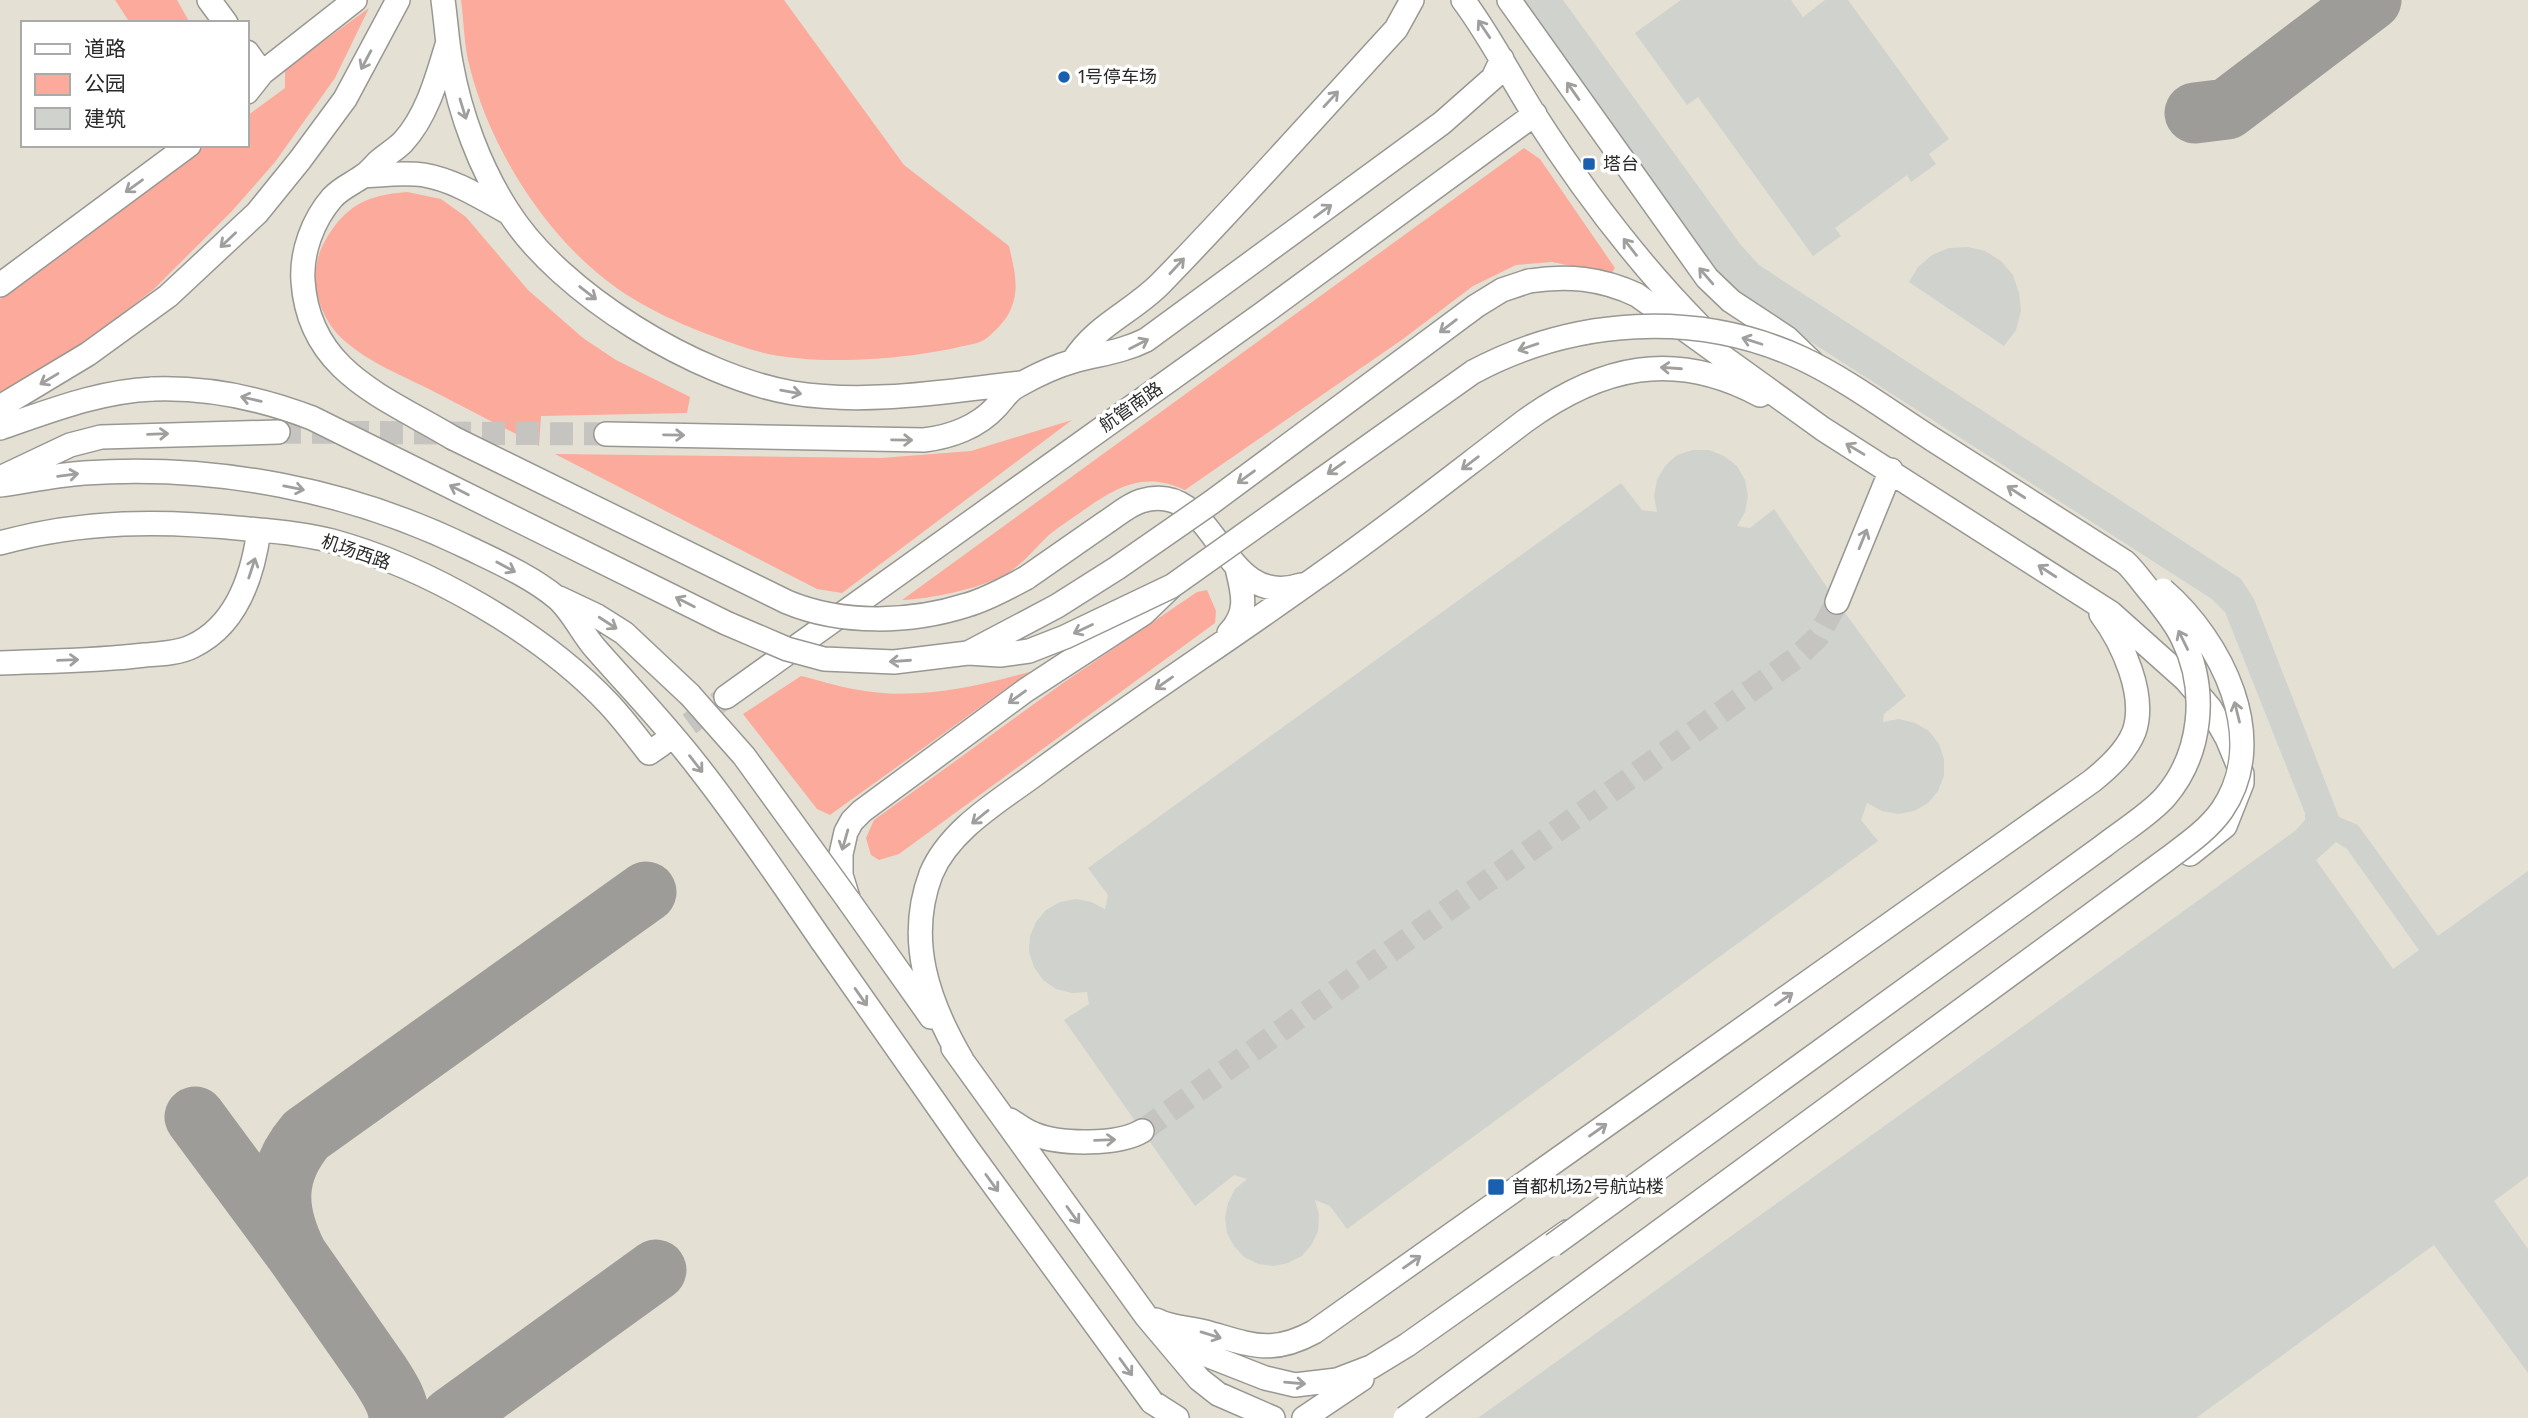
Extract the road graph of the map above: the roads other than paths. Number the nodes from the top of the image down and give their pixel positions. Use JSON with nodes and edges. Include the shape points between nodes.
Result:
{"nodes":[{"id":1,"x":209,"y":0,"type":"edge"},
{"id":2,"x":355,"y":0,"type":"edge"},
{"id":3,"x":398,"y":0,"type":"edge"},
{"id":4,"x":443,"y":0,"type":"edge"},
{"id":5,"x":1412,"y":0,"type":"edge"},
{"id":6,"x":1464,"y":0,"type":"edge"},
{"id":7,"x":1509,"y":0,"type":"edge"},
{"id":8,"x":225,"y":21,"type":"edge"},
{"id":9,"x":448,"y":43,"type":"junction"},
{"id":10,"x":248,"y":53,"type":"edge"},
{"id":11,"x":1502,"y":59,"type":"junction"},
{"id":12,"x":262,"y":73,"type":"junction"},
{"id":13,"x":248,"y":91,"type":"edge"},
{"id":14,"x":1535,"y":114,"type":"junction"},
{"id":15,"x":186,"y":147,"type":"edge"},
{"id":16,"x":363,"y":176,"type":"junction"},
{"id":17,"x":509,"y":214,"type":"junction"},
{"id":18,"x":0,"y":285,"type":"edge"},
{"id":19,"x":1073,"y":361,"type":"junction"},
{"id":20,"x":1815,"y":365,"type":"junction"},
{"id":21,"x":1743,"y":369,"type":"junction"},
{"id":22,"x":1021,"y":383,"type":"junction"},
{"id":23,"x":0,"y":407,"type":"edge"},
{"id":24,"x":0,"y":428,"type":"edge"},
{"id":25,"x":1823,"y":429,"type":"junction"},
{"id":26,"x":278,"y":432,"type":"tunnel mouth"},
{"id":27,"x":606,"y":434,"type":"tunnel mouth"},
{"id":28,"x":1891,"y":470,"type":"junction"},
{"id":29,"x":0,"y":478,"type":"edge"},
{"id":30,"x":0,"y":485,"type":"edge"},
{"id":31,"x":260,"y":530,"type":"junction"},
{"id":32,"x":0,"y":543,"type":"edge"},
{"id":33,"x":2125,"y":562,"type":"junction"},
{"id":34,"x":1237,"y":568,"type":"junction"},
{"id":35,"x":1314,"y":579,"type":"junction"},
{"id":36,"x":1172,"y":586,"type":"junction"},
{"id":37,"x":548,"y":591,"type":"junction"},
{"id":38,"x":2083,"y":594,"type":"junction"},
{"id":39,"x":1838,"y":603,"type":"tunnel mouth"},
{"id":40,"x":2141,"y":641,"type":"junction"},
{"id":41,"x":1220,"y":644,"type":"junction"},
{"id":42,"x":968,"y":653,"type":"junction"},
{"id":43,"x":0,"y":663,"type":"edge"},
{"id":44,"x":726,"y":697,"type":"tunnel mouth"},
{"id":45,"x":656,"y":748,"type":"dead end"},
{"id":46,"x":849,"y":901,"type":"junction"},
{"id":47,"x":962,"y":1060,"type":"junction"},
{"id":48,"x":997,"y":1109,"type":"junction"},
{"id":49,"x":1142,"y":1130,"type":"tunnel mouth"},
{"id":50,"x":1146,"y":1316,"type":"junction"},
{"id":51,"x":1158,"y":1410,"type":"edge"},
{"id":52,"x":1177,"y":1418,"type":"edge"},
{"id":53,"x":1273,"y":1418,"type":"edge"},
{"id":54,"x":1304,"y":1418,"type":"edge"},
{"id":55,"x":1405,"y":1418,"type":"edge"},
{"id":56,"x":1422,"y":1418,"type":"edge"}],
"edges":[{"from":1,"to":8,"type":"street"},
{"from":2,"to":12,"type":"street"},
{"from":3,"to":23,"type":"street","one_way":true,"via":[[345,99],[257,213],[167,296],[88,354]]},
{"from":4,"to":9,"type":"street"},
{"from":19,"to":5,"type":"street","one_way":true,"via":[[1103,327],[1158,286],[1396,29]]},
{"from":11,"to":6,"type":"street","one_way":true},
{"from":20,"to":7,"type":"street","one_way":true,"via":[[1707,278]]},
{"from":9,"to":16,"type":"street","via":[[432,91],[410,133]]},
{"from":9,"to":17,"type":"street","one_way":true,"via":[[470,130]]},
{"from":10,"to":12,"type":"street"},
{"from":11,"to":14,"type":"street"},
{"from":19,"to":11,"type":"street","one_way":true,"via":[[1130,348],[1158,332],[1442,123],[1493,78]]},
{"from":12,"to":13,"type":"street"},
{"from":21,"to":14,"type":"street","one_way":true,"via":[[1668,294]]},
{"from":14,"to":44,"type":"street","name":"航管南路"},
{"from":15,"to":18,"type":"street","one_way":true},
{"from":16,"to":17,"type":"street","via":[[421,174],[470,192]]},
{"from":16,"to":34,"type":"street","bridge":true,"via":[[337,193],[314,226],[302,270],[311,321],[323,347],[348,373],[453,438],[787,602],[834,617],[873,619],[942,611],[980,601],[1026,578],[1131,506],[1157,498],[1192,509]]},
{"from":17,"to":22,"type":"street","one_way":true,"via":[[547,258],[619,317],[670,349],[743,380],[834,397]]},
{"from":19,"to":22,"type":"street"},
{"from":33,"to":20,"type":"street","one_way":true,"bridge":true},
{"from":20,"to":36,"type":"street","one_way":true,"bridge":true,"via":[[1743,338],[1681,328],[1593,330],[1542,342],[1473,372]]},
{"from":21,"to":25,"type":"street"},
{"from":21,"to":42,"type":"street","one_way":true,"bridge":true,"via":[[1649,302],[1610,283],[1579,278],[1529,281],[1502,290],[1117,568]]},
{"from":27,"to":22,"type":"street","one_way":true,"via":[[924,440],[975,425]]},
{"from":42,"to":24,"type":"street","one_way":true,"bridge":true,"via":[[886,662],[802,654],[726,623],[312,418],[241,396],[196,390],[130,390]]},
{"from":28,"to":25,"type":"street","one_way":true},
{"from":25,"to":35,"type":"street","one_way":true,"via":[[1749,389],[1711,375],[1665,367],[1622,372],[1551,403]]},
{"from":29,"to":26,"type":"street","one_way":true,"via":[[70,445],[101,437]]},
{"from":38,"to":28,"type":"street","one_way":true},
{"from":39,"to":28,"type":"street","one_way":true},
{"from":30,"to":37,"type":"street","one_way":true,"via":[[83,473],[160,471],[289,486],[402,518]]},
{"from":31,"to":32,"type":"street","name":"机场西路","via":[[179,523],[100,524]]},
{"from":43,"to":31,"type":"street","one_way":true,"via":[[122,658],[192,647],[233,612],[252,570]]},
{"from":31,"to":45,"type":"street","name":"机场西路","via":[[358,549],[504,619],[585,682]]},
{"from":54,"to":33,"type":"street","one_way":true,"bridge":true,"via":[[1507,1279],[2102,848],[2165,797],[2196,735],[2193,665],[2175,624]]},
{"from":55,"to":33,"type":"street","one_way":true,"bridge":true,"via":[[2166,860],[2214,820],[2230,796],[2240,761],[2241,733],[2231,687],[2213,648],[2191,617]]},
{"from":34,"to":35,"type":"street","via":[[1276,589]]},
{"from":34,"to":41,"type":"street","via":[[1244,606]]},
{"from":35,"to":41,"type":"street"},
{"from":36,"to":42,"type":"street","one_way":true,"bridge":true,"via":[[1029,650],[1000,655]]},
{"from":36,"to":46,"type":"street","one_way":true,"bridge":true,"via":[[1144,613],[1026,690],[862,811],[846,832],[841,854],[841,875]]},
{"from":37,"to":46,"type":"street","one_way":true,"bridge":true,"via":[[624,633],[690,695],[744,756]]},
{"from":37,"to":51,"type":"street","one_way":true,"bridge":true,"via":[[698,767]]},
{"from":38,"to":40,"type":"street"},
{"from":50,"to":38,"type":"street","one_way":true,"via":[[1174,1328],[1259,1346],[1292,1342],[1314,1332],[2092,781],[2127,743],[2136,723],[2136,709],[2124,653]]},
{"from":50,"to":40,"type":"street","one_way":true,"via":[[1181,1345],[1295,1385],[1352,1376],[1407,1345],[2172,789],[2188,762],[2193,729],[2179,695]]},
{"from":40,"to":56,"type":"street","via":[[2186,680],[2227,738],[2242,783],[2225,826]]},
{"from":41,"to":47,"type":"street","one_way":true,"via":[[982,815],[941,857],[924,899],[919,950],[934,1003]]},
{"from":46,"to":47,"type":"street"},
{"from":47,"to":48,"type":"street"},
{"from":48,"to":49,"type":"street","one_way":true,"via":[[1033,1134],[1057,1140],[1114,1140]]},
{"from":48,"to":50,"type":"street","one_way":true},
{"from":50,"to":53,"type":"street","via":[[1211,1390]]},
{"from":51,"to":52,"type":"street"}]}
